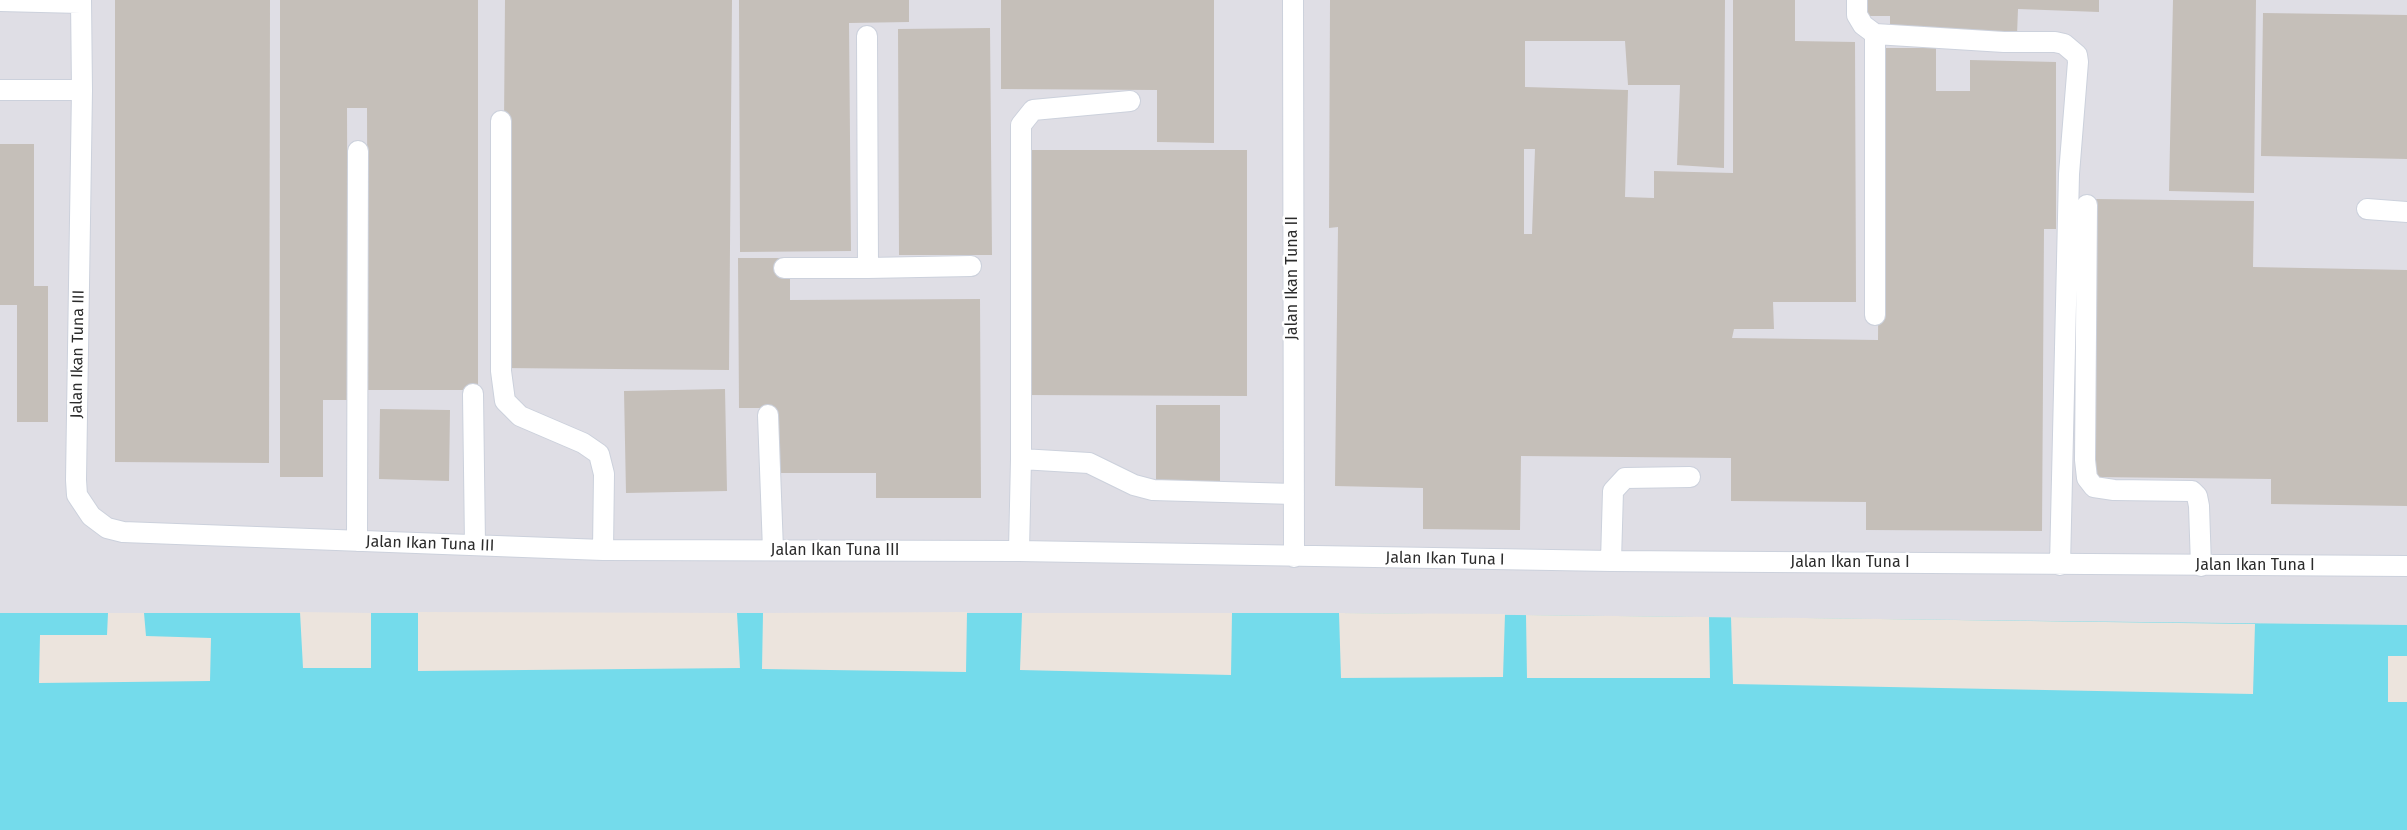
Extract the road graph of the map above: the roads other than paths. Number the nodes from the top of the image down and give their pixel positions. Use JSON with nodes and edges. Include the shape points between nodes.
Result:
{"nodes":[{"id":1,"x":1293,"y":0,"type":"edge"},
{"id":2,"x":1856,"y":0,"type":"edge"},
{"id":3,"x":0,"y":1,"type":"edge"},
{"id":4,"x":81,"y":2,"type":"edge"},
{"id":5,"x":1875,"y":34,"type":"junction"},
{"id":6,"x":867,"y":36,"type":"dead end"},
{"id":7,"x":0,"y":90,"type":"edge"},
{"id":8,"x":82,"y":90,"type":"junction"},
{"id":9,"x":1130,"y":100,"type":"dead end"},
{"id":10,"x":501,"y":121,"type":"dead end"},
{"id":11,"x":358,"y":151,"type":"dead end"},
{"id":12,"x":2087,"y":205,"type":"dead end"},
{"id":13,"x":2367,"y":209,"type":"dead end"},
{"id":14,"x":2407,"y":212,"type":"edge"},
{"id":15,"x":971,"y":266,"type":"dead end"},
{"id":16,"x":784,"y":268,"type":"dead end"},
{"id":17,"x":868,"y":268,"type":"junction"},
{"id":18,"x":1875,"y":315,"type":"dead end"},
{"id":19,"x":473,"y":394,"type":"dead end"},
{"id":20,"x":768,"y":415,"type":"dead end"},
{"id":21,"x":1021,"y":459,"type":"junction"},
{"id":22,"x":1690,"y":477,"type":"dead end"},
{"id":23,"x":1294,"y":494,"type":"junction"},
{"id":24,"x":356,"y":541,"type":"junction"},
{"id":25,"x":475,"y":545,"type":"junction"},
{"id":26,"x":603,"y":550,"type":"junction"},
{"id":27,"x":773,"y":550,"type":"junction"},
{"id":28,"x":1019,"y":551,"type":"junction"},
{"id":29,"x":1294,"y":557,"type":"junction"},
{"id":30,"x":1611,"y":561,"type":"junction"},
{"id":31,"x":2060,"y":565,"type":"junction"},
{"id":32,"x":2201,"y":566,"type":"junction"},
{"id":33,"x":2407,"y":566,"type":"edge"}],
"edges":[{"from":1,"to":23,"type":"lane","name":"Jalan Ikan Tuna II"},
{"from":2,"to":5,"type":"lane","via":[[1863,25]]},
{"from":3,"to":4,"type":"lane"},
{"from":4,"to":8,"type":"lane","name":"Jalan Ikan Tuna III"},
{"from":5,"to":18,"type":"lane"},
{"from":5,"to":31,"type":"lane","via":[[2055,42],[2064,44],[2077,54],[2070,174]]},
{"from":6,"to":17,"type":"lane"},
{"from":7,"to":8,"type":"lane"},
{"from":8,"to":24,"type":"lane","name":"Jalan Ikan Tuna III","via":[[77,495],[91,516],[108,528],[123,532]]},
{"from":9,"to":21,"type":"lane","via":[[1033,110],[1020,125]]},
{"from":10,"to":26,"type":"lane","via":[[501,371],[505,401],[520,416],[583,443],[599,454],[604,474]]},
{"from":11,"to":24,"type":"lane"},
{"from":12,"to":32,"type":"lane","via":[[2087,478],[2094,486],[2114,490],[2192,491],[2199,506]]},
{"from":13,"to":14,"type":"lane"},
{"from":15,"to":17,"type":"lane"},
{"from":16,"to":17,"type":"lane"},
{"from":19,"to":25,"type":"lane"},
{"from":20,"to":27,"type":"lane"},
{"from":21,"to":23,"type":"lane","via":[[1089,463],[1143,488]]},
{"from":21,"to":28,"type":"lane"},
{"from":22,"to":30,"type":"lane","via":[[1625,478],[1613,491]]},
{"from":23,"to":29,"type":"lane","name":"Jalan Ikan Tuna II"},
{"from":24,"to":25,"type":"lane","name":"Jalan Ikan Tuna III"},
{"from":25,"to":26,"type":"lane","name":"Jalan Ikan Tuna III"},
{"from":26,"to":27,"type":"lane","name":"Jalan Ikan Tuna III"},
{"from":27,"to":28,"type":"lane","name":"Jalan Ikan Tuna III"},
{"from":28,"to":29,"type":"lane","name":"Jalan Ikan Tuna III"},
{"from":29,"to":30,"type":"lane","name":"Jalan Ikan Tuna I"},
{"from":30,"to":31,"type":"lane","name":"Jalan Ikan Tuna I"},
{"from":31,"to":32,"type":"lane","name":"Jalan Ikan Tuna I"},
{"from":32,"to":33,"type":"lane","name":"Jalan Ikan Tuna I"}]}
